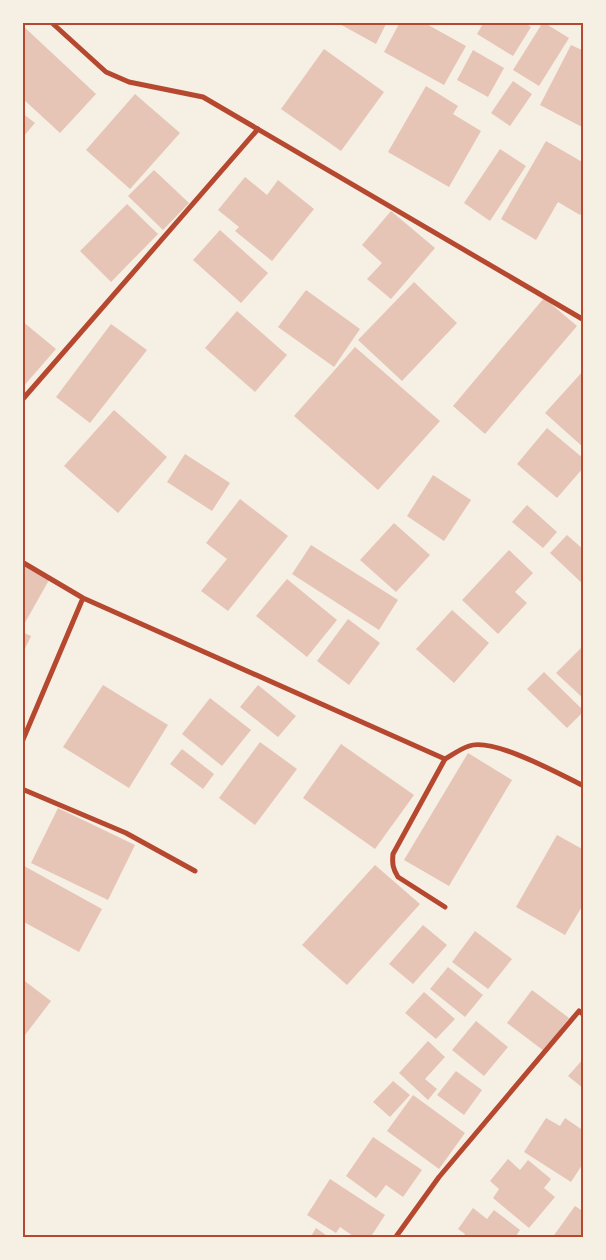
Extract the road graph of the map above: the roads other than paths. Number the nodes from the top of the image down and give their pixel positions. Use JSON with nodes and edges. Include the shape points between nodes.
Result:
{"nodes":[{"id":1,"x":51,"y":22,"type":"edge"},
{"id":2,"x":258,"y":129,"type":"junction"},
{"id":3,"x":584,"y":320,"type":"edge"},
{"id":4,"x":22,"y":400,"type":"edge"},
{"id":5,"x":22,"y":562,"type":"edge"},
{"id":6,"x":83,"y":598,"type":"junction"},
{"id":7,"x":22,"y":742,"type":"edge"},
{"id":8,"x":445,"y":758,"type":"junction"},
{"id":9,"x":584,"y":786,"type":"edge"},
{"id":10,"x":22,"y":789,"type":"edge"},
{"id":11,"x":195,"y":871,"type":"dead end"},
{"id":12,"x":445,"y":907,"type":"dead end"},
{"id":13,"x":584,"y":1015,"type":"edge"},
{"id":14,"x":396,"y":1238,"type":"edge"}],
"edges":[{"from":1,"to":2,"type":"street","via":[[106,72],[129,82],[203,98]]},
{"from":2,"to":3,"type":"street"},
{"from":2,"to":4,"type":"street"},
{"from":5,"to":6,"type":"street"},
{"from":6,"to":7,"type":"street"},
{"from":6,"to":8,"type":"street"},
{"from":8,"to":9,"type":"street","via":[[470,745],[487,746],[509,751]]},
{"from":8,"to":12,"type":"street","via":[[393,854],[392,862],[398,877]]},
{"from":10,"to":11,"type":"street","via":[[126,833]]},
{"from":13,"to":14,"type":"street","via":[[579,1011],[439,1177]]}]}
